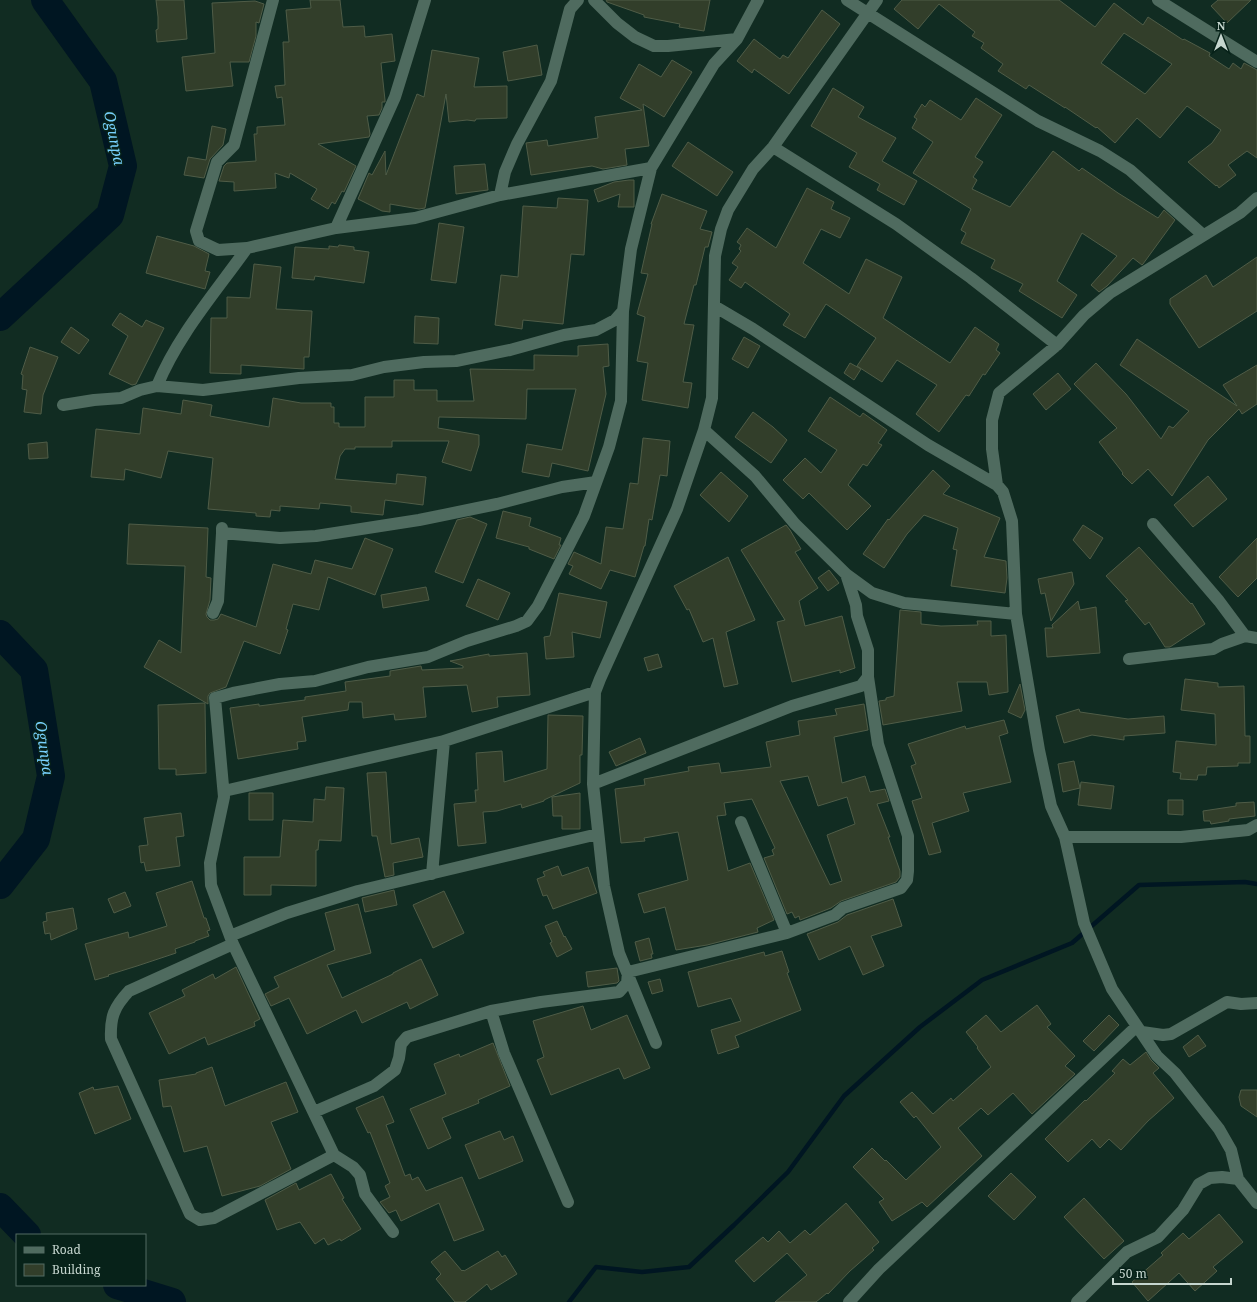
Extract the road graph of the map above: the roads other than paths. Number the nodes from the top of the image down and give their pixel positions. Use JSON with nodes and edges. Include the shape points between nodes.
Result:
{"nodes":[{"id":1,"x":273,"y":0,"type":"edge"},
{"id":2,"x":426,"y":0,"type":"edge"},
{"id":3,"x":578,"y":0,"type":"edge"},
{"id":4,"x":594,"y":0,"type":"edge"},
{"id":5,"x":758,"y":0,"type":"edge"},
{"id":6,"x":847,"y":0,"type":"edge"},
{"id":7,"x":877,"y":0,"type":"edge"},
{"id":8,"x":1158,"y":0,"type":"edge"},
{"id":9,"x":868,"y":13,"type":"junction"},
{"id":10,"x":737,"y":40,"type":"junction"},
{"id":11,"x":1257,"y":62,"type":"edge"},
{"id":12,"x":773,"y":147,"type":"junction"},
{"id":13,"x":651,"y":168,"type":"junction"},
{"id":14,"x":500,"y":195,"type":"junction"},
{"id":15,"x":1257,"y":198,"type":"edge"},
{"id":16,"x":336,"y":228,"type":"junction"},
{"id":17,"x":1203,"y":235,"type":"junction"},
{"id":18,"x":248,"y":248,"type":"junction"},
{"id":19,"x":714,"y":306,"type":"junction"},
{"id":20,"x":623,"y":311,"type":"junction"},
{"id":21,"x":1057,"y":345,"type":"junction"},
{"id":22,"x":157,"y":386,"type":"junction"},
{"id":23,"x":63,"y":405,"type":"dead end"},
{"id":24,"x":704,"y":430,"type":"junction"},
{"id":25,"x":596,"y":482,"type":"junction"},
{"id":26,"x":997,"y":485,"type":"junction"},
{"id":27,"x":1153,"y":524,"type":"dead end"},
{"id":28,"x":846,"y":574,"type":"junction"},
{"id":29,"x":872,"y":593,"type":"junction"},
{"id":30,"x":856,"y":605,"type":"junction"},
{"id":31,"x":213,"y":613,"type":"dead end"},
{"id":32,"x":1016,"y":614,"type":"junction"},
{"id":33,"x":1245,"y":636,"type":"junction"},
{"id":34,"x":1257,"y":638,"type":"edge"},
{"id":35,"x":1129,"y":659,"type":"dead end"},
{"id":36,"x":868,"y":677,"type":"junction"},
{"id":37,"x":595,"y":692,"type":"junction"},
{"id":38,"x":444,"y":741,"type":"junction"},
{"id":39,"x":593,"y":784,"type":"junction"},
{"id":40,"x":224,"y":791,"type":"junction"},
{"id":41,"x":741,"y":822,"type":"dead end"},
{"id":42,"x":1257,"y":825,"type":"edge"},
{"id":43,"x":598,"y":834,"type":"junction"},
{"id":44,"x":1065,"y":837,"type":"junction"},
{"id":45,"x":432,"y":874,"type":"junction"},
{"id":46,"x":787,"y":933,"type":"junction"},
{"id":47,"x":231,"y":940,"type":"junction"},
{"id":48,"x":628,"y":972,"type":"junction"},
{"id":49,"x":1257,"y":1003,"type":"edge"},
{"id":50,"x":491,"y":1011,"type":"junction"},
{"id":51,"x":1139,"y":1029,"type":"junction"},
{"id":52,"x":656,"y":1043,"type":"dead end"},
{"id":53,"x":314,"y":1112,"type":"junction"},
{"id":54,"x":334,"y":1155,"type":"junction"},
{"id":55,"x":1238,"y":1179,"type":"junction"},
{"id":56,"x":568,"y":1202,"type":"dead end"},
{"id":57,"x":1257,"y":1202,"type":"edge"},
{"id":58,"x":393,"y":1232,"type":"dead end"},
{"id":59,"x":849,"y":1302,"type":"edge"},
{"id":60,"x":1077,"y":1302,"type":"edge"}],
"edges":[{"from":1,"to":18,"type":"street","via":[[234,145],[217,162],[196,231],[199,241],[218,250]]},
{"from":2,"to":16,"type":"street","via":[[396,97]]},
{"from":3,"to":14,"type":"street","via":[[570,9],[550,81],[517,144],[505,172]]},
{"from":4,"to":10,"type":"street","via":[[635,37],[654,46]]},
{"from":5,"to":10,"type":"street"},
{"from":6,"to":9,"type":"street"},
{"from":7,"to":9,"type":"street"},
{"from":8,"to":11,"type":"street"},
{"from":9,"to":12,"type":"street"},
{"from":9,"to":17,"type":"street","via":[[1038,121],[1100,150],[1124,166]]},
{"from":10,"to":13,"type":"street","via":[[714,64]]},
{"from":12,"to":19,"type":"street","via":[[753,169],[728,210],[715,256]]},
{"from":12,"to":21,"type":"street","via":[[896,224]]},
{"from":13,"to":14,"type":"street"},
{"from":13,"to":20,"type":"street","via":[[631,249]]},
{"from":14,"to":16,"type":"street","via":[[415,218]]},
{"from":15,"to":17,"type":"street","via":[[1240,213]]},
{"from":16,"to":18,"type":"street"},
{"from":17,"to":21,"type":"street","via":[[1110,293],[1084,315]]},
{"from":18,"to":22,"type":"street","via":[[188,328],[165,366]]},
{"from":19,"to":24,"type":"street","via":[[712,398]]},
{"from":19,"to":26,"type":"street","via":[[928,445]]},
{"from":20,"to":22,"type":"street","via":[[615,320],[596,330],[564,335],[456,361],[384,367],[352,376],[299,378],[203,390]]},
{"from":20,"to":25,"type":"street","via":[[621,401],[609,447]]},
{"from":21,"to":26,"type":"street","via":[[999,393],[992,420],[992,449]]},
{"from":22,"to":23,"type":"street","via":[[121,398]]},
{"from":24,"to":28,"type":"street","via":[[755,476],[796,524]]},
{"from":24,"to":37,"type":"street","via":[[676,509]]},
{"from":25,"to":31,"type":"street","via":[[562,487],[419,520],[316,536],[280,538],[222,530],[218,601]]},
{"from":25,"to":40,"type":"street","via":[[584,516],[538,606],[527,621],[467,641],[428,658],[368,667],[315,681],[280,684],[214,698]]},
{"from":26,"to":32,"type":"street","via":[[1003,492],[1012,520]]},
{"from":27,"to":33,"type":"street","via":[[1219,601]]},
{"from":28,"to":29,"type":"street"},
{"from":28,"to":30,"type":"street"},
{"from":29,"to":30,"type":"street"},
{"from":29,"to":32,"type":"street","via":[[904,603]]},
{"from":30,"to":36,"type":"street","via":[[868,650]]},
{"from":32,"to":44,"type":"street","via":[[1048,792]]},
{"from":33,"to":34,"type":"street"},
{"from":33,"to":35,"type":"street","via":[[1213,649]]},
{"from":36,"to":39,"type":"street","via":[[861,686],[792,706]]},
{"from":36,"to":46,"type":"street","via":[[878,744],[908,836],[907,880],[901,888],[843,908],[836,915]]},
{"from":37,"to":38,"type":"street"},
{"from":37,"to":39,"type":"street"},
{"from":38,"to":40,"type":"street"},
{"from":38,"to":45,"type":"street"},
{"from":39,"to":43,"type":"street"},
{"from":40,"to":47,"type":"street","via":[[210,862],[211,885]]},
{"from":41,"to":46,"type":"street"},
{"from":42,"to":44,"type":"street","via":[[1248,830],[1181,837]]},
{"from":43,"to":45,"type":"street"},
{"from":43,"to":48,"type":"street","via":[[606,893],[619,953]]},
{"from":44,"to":51,"type":"street","via":[[1089,936],[1112,989]]},
{"from":45,"to":47,"type":"street","via":[[358,891],[288,913]]},
{"from":46,"to":48,"type":"street"},
{"from":47,"to":53,"type":"street"},
{"from":47,"to":54,"type":"street","via":[[128,991],[118,1003],[110,1024],[111,1039],[190,1214],[200,1220],[214,1218]]},
{"from":48,"to":50,"type":"street","via":[[627,983],[619,992]]},
{"from":48,"to":52,"type":"street"},
{"from":49,"to":51,"type":"street","via":[[1227,1002],[1172,1034],[1163,1035]]},
{"from":50,"to":53,"type":"street","via":[[407,1037],[402,1044],[396,1070],[374,1086]]},
{"from":50,"to":56,"type":"street","via":[[504,1053]]},
{"from":51,"to":55,"type":"street","via":[[1157,1056],[1175,1073],[1219,1129],[1231,1150]]},
{"from":51,"to":59,"type":"street","via":[[879,1269]]},
{"from":53,"to":54,"type":"street"},
{"from":54,"to":58,"type":"street","via":[[353,1167],[360,1175],[365,1194]]},
{"from":55,"to":57,"type":"street"},
{"from":55,"to":60,"type":"street","via":[[1222,1176],[1210,1178],[1199,1184],[1183,1210],[1158,1237],[1127,1252]]}]}
